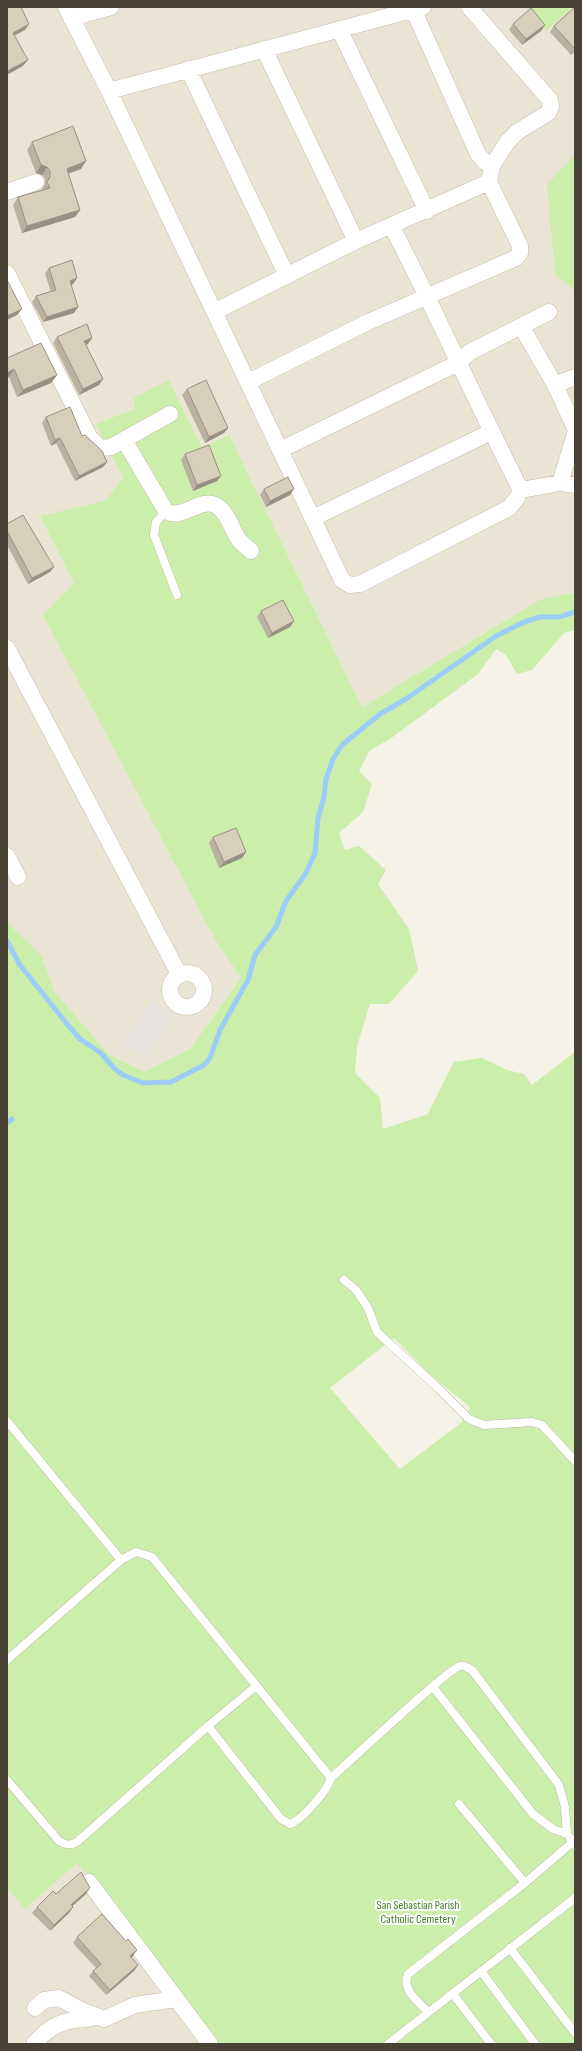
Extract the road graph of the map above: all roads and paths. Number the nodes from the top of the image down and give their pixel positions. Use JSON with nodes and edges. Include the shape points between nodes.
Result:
{"nodes":[{"id":1,"x":111,"y":7,"type":"edge"},
{"id":2,"x":469,"y":7,"type":"edge"},
{"id":3,"x":418,"y":8,"type":"edge"},
{"id":4,"x":69,"y":12,"type":"edge"},
{"id":5,"x":339,"y":29,"type":"junction"},
{"id":6,"x":264,"y":49,"type":"junction"},
{"id":7,"x":188,"y":69,"type":"junction"},
{"id":8,"x":110,"y":91,"type":"junction"},
{"id":9,"x":492,"y":166,"type":"junction"},
{"id":10,"x":36,"y":182,"type":"dead end"},
{"id":11,"x":490,"y":182,"type":"junction"},
{"id":12,"x":7,"y":192,"type":"edge"},
{"id":13,"x":427,"y":211,"type":"junction"},
{"id":14,"x":392,"y":226,"type":"junction"},
{"id":15,"x":356,"y":241,"type":"junction"},
{"id":16,"x":7,"y":273,"type":"edge"},
{"id":17,"x":287,"y":276,"type":"junction"},
{"id":18,"x":428,"y":297,"type":"junction"},
{"id":19,"x":216,"y":311,"type":"junction"},
{"id":20,"x":549,"y":312,"type":"dead end"},
{"id":21,"x":521,"y":326,"type":"junction"},
{"id":22,"x":458,"y":363,"type":"junction"},
{"id":23,"x":575,"y":377,"type":"edge"},
{"id":24,"x":248,"y":382,"type":"junction"},
{"id":25,"x":555,"y":385,"type":"junction"},
{"id":26,"x":170,"y":414,"type":"dead end"},
{"id":27,"x":575,"y":428,"type":"edge"},
{"id":28,"x":491,"y":432,"type":"junction"},
{"id":29,"x":575,"y":434,"type":"edge"},
{"id":30,"x":124,"y":440,"type":"junction"},
{"id":31,"x":280,"y":450,"type":"junction"},
{"id":32,"x":568,"y":484,"type":"edge"},
{"id":33,"x":521,"y":490,"type":"junction"},
{"id":34,"x":166,"y":511,"type":"junction"},
{"id":35,"x":313,"y":518,"type":"junction"},
{"id":36,"x":251,"y":551,"type":"dead end"},
{"id":37,"x":177,"y":595,"type":"dead end"},
{"id":38,"x":7,"y":648,"type":"edge"},
{"id":39,"x":7,"y":856,"type":"edge"},
{"id":40,"x":18,"y":877,"type":"dead end"},
{"id":41,"x":178,"y":974,"type":"dead end"},
{"id":42,"x":344,"y":1280,"type":"dead end"},
{"id":43,"x":7,"y":1421,"type":"edge"},
{"id":44,"x":575,"y":1461,"type":"edge"},
{"id":45,"x":121,"y":1560,"type":"junction"},
{"id":46,"x":7,"y":1660,"type":"edge"},
{"id":47,"x":255,"y":1687,"type":"junction"},
{"id":48,"x":433,"y":1687,"type":"junction"},
{"id":49,"x":208,"y":1726,"type":"junction"},
{"id":50,"x":331,"y":1778,"type":"junction"},
{"id":51,"x":7,"y":1780,"type":"edge"},
{"id":52,"x":458,"y":1804,"type":"dead end"},
{"id":53,"x":567,"y":1834,"type":"junction"},
{"id":54,"x":574,"y":1842,"type":"edge"},
{"id":55,"x":89,"y":1882,"type":"dead end"},
{"id":56,"x":525,"y":1884,"type":"junction"},
{"id":57,"x":575,"y":1898,"type":"edge"},
{"id":58,"x":510,"y":1948,"type":"junction"},
{"id":59,"x":481,"y":1971,"type":"junction"},
{"id":60,"x":453,"y":1994,"type":"junction"},
{"id":61,"x":176,"y":1999,"type":"junction"},
{"id":62,"x":34,"y":2008,"type":"dead end"},
{"id":63,"x":428,"y":2012,"type":"junction"},
{"id":64,"x":95,"y":2017,"type":"junction"},
{"id":65,"x":575,"y":2032,"type":"edge"},
{"id":66,"x":34,"y":2044,"type":"edge"},
{"id":67,"x":210,"y":2044,"type":"edge"},
{"id":68,"x":388,"y":2044,"type":"edge"},
{"id":69,"x":491,"y":2044,"type":"edge"},
{"id":70,"x":535,"y":2044,"type":"edge"}],
"edges":[{"from":1,"to":4,"type":"street"},
{"from":2,"to":9,"type":"street","via":[[550,100],[551,107],[548,113],[517,132]]},
{"from":3,"to":5,"type":"street"},
{"from":3,"to":9,"type":"street","via":[[478,154]]},
{"from":4,"to":8,"type":"street"},
{"from":5,"to":6,"type":"street"},
{"from":5,"to":13,"type":"street"},
{"from":6,"to":7,"type":"street"},
{"from":6,"to":15,"type":"street"},
{"from":7,"to":8,"type":"street"},
{"from":7,"to":17,"type":"street"},
{"from":8,"to":19,"type":"street"},
{"from":9,"to":11,"type":"street"},
{"from":10,"to":12,"type":"street"},
{"from":11,"to":13,"type":"street"},
{"from":11,"to":18,"type":"street","via":[[520,246],[520,253],[516,258]]},
{"from":13,"to":14,"type":"street"},
{"from":14,"to":15,"type":"street"},
{"from":14,"to":18,"type":"street"},
{"from":15,"to":17,"type":"street"},
{"from":16,"to":30,"type":"street","via":[[90,438],[100,448],[111,447]]},
{"from":17,"to":19,"type":"street"},
{"from":18,"to":22,"type":"street"},
{"from":18,"to":24,"type":"street","via":[[374,319]]},
{"from":19,"to":24,"type":"street"},
{"from":20,"to":21,"type":"street"},
{"from":21,"to":22,"type":"street","via":[[470,352]]},
{"from":21,"to":25,"type":"street"},
{"from":22,"to":28,"type":"street"},
{"from":22,"to":31,"type":"street"},
{"from":23,"to":25,"type":"street"},
{"from":24,"to":31,"type":"street"},
{"from":25,"to":27,"type":"street"},
{"from":26,"to":30,"type":"street"},
{"from":28,"to":33,"type":"street"},
{"from":28,"to":35,"type":"street"},
{"from":29,"to":32,"type":"street"},
{"from":30,"to":34,"type":"street"},
{"from":31,"to":35,"type":"street"},
{"from":32,"to":33,"type":"street"},
{"from":33,"to":35,"type":"street","via":[[509,508],[360,584],[350,585],[342,580]]},
{"from":34,"to":36,"type":"street","via":[[170,514],[178,513],[210,503],[218,506],[240,541]]},
{"from":34,"to":37,"type":"lane","via":[[156,522],[154,535]]},
{"from":38,"to":41,"type":"street"},
{"from":39,"to":40,"type":"street"},
{"from":42,"to":44,"type":"lane","via":[[356,1290],[368,1308],[377,1332],[469,1419],[484,1425],[502,1422],[532,1422],[542,1425]]},
{"from":43,"to":45,"type":"lane"},
{"from":45,"to":46,"type":"lane"},
{"from":45,"to":47,"type":"lane","via":[[136,1552],[152,1557]]},
{"from":47,"to":49,"type":"lane"},
{"from":47,"to":50,"type":"lane"},
{"from":48,"to":50,"type":"lane"},
{"from":48,"to":53,"type":"lane","via":[[533,1814],[553,1829]]},
{"from":48,"to":53,"type":"lane","via":[[453,1669],[460,1666],[472,1670],[559,1785],[565,1807]]},
{"from":49,"to":50,"type":"lane","via":[[285,1822],[290,1824],[298,1820],[327,1787]]},
{"from":49,"to":51,"type":"lane","via":[[71,1845],[59,1841]]},
{"from":52,"to":56,"type":"lane"},
{"from":53,"to":54,"type":"lane"},
{"from":54,"to":56,"type":"lane"},
{"from":55,"to":61,"type":"street"},
{"from":56,"to":63,"type":"lane","via":[[408,1974],[405,1982],[407,1990]]},
{"from":57,"to":58,"type":"lane"},
{"from":58,"to":59,"type":"lane"},
{"from":58,"to":65,"type":"lane"},
{"from":59,"to":60,"type":"lane"},
{"from":59,"to":70,"type":"lane"},
{"from":60,"to":63,"type":"lane"},
{"from":60,"to":69,"type":"lane"},
{"from":61,"to":64,"type":"street","via":[[135,2005],[104,2019]]},
{"from":61,"to":67,"type":"street"},
{"from":62,"to":64,"type":"street","via":[[44,2000],[59,1998]]},
{"from":63,"to":68,"type":"lane"},
{"from":64,"to":66,"type":"street","via":[[88,2020],[73,2020],[52,2027]]}]}
